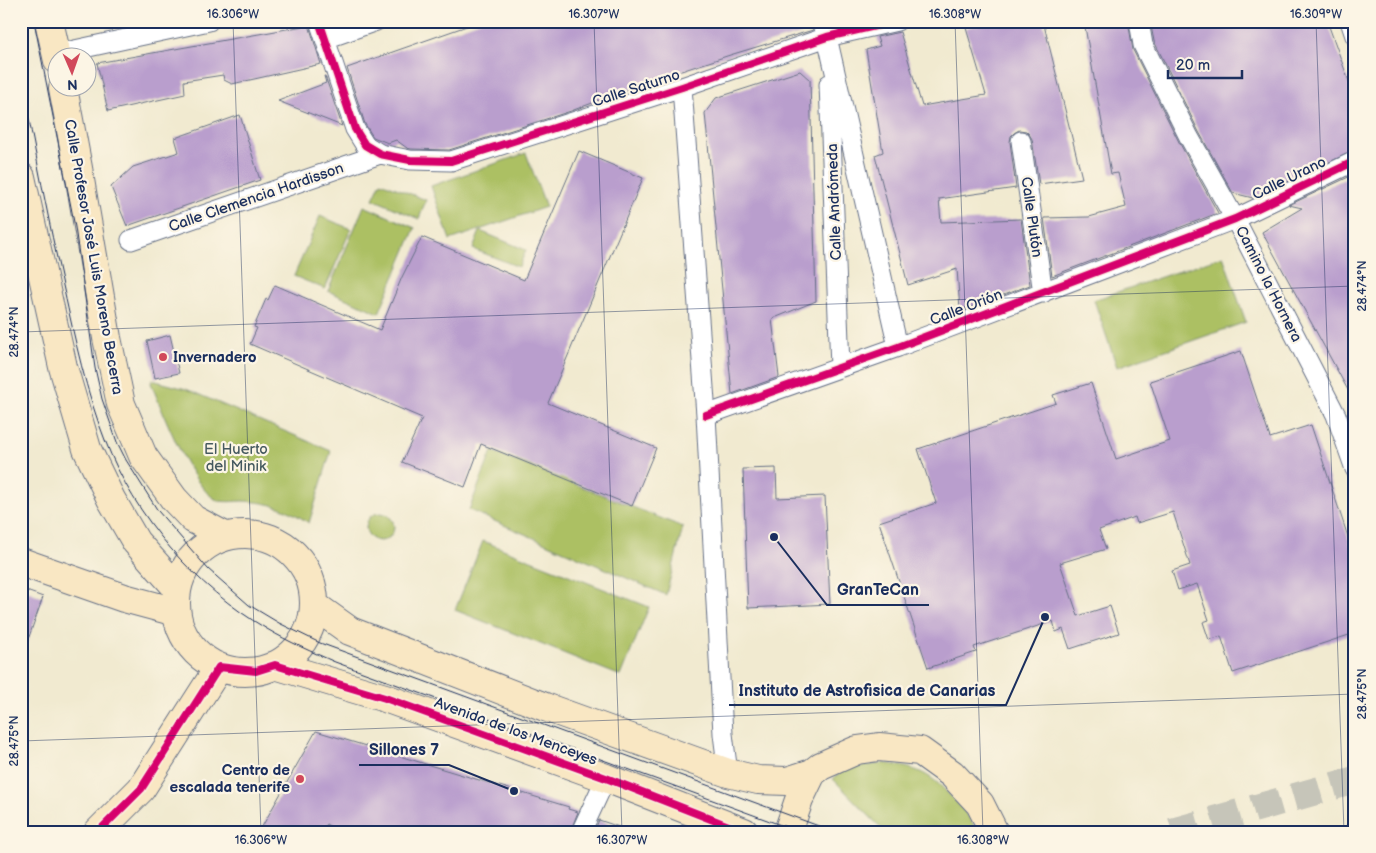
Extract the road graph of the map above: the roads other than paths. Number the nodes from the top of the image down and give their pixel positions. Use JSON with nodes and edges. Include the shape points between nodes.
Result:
{"nodes":[{"id":1,"x":49,"y":21,"type":"edge"},
{"id":2,"x":209,"y":21,"type":"edge"},
{"id":3,"x":376,"y":21,"type":"edge"},
{"id":4,"x":897,"y":21,"type":"edge"},
{"id":5,"x":1139,"y":21,"type":"edge"},
{"id":6,"x":1350,"y":21,"type":"edge"},
{"id":7,"x":824,"y":29,"type":"edge"},
{"id":8,"x":322,"y":30,"type":"edge"},
{"id":9,"x":1355,"y":36,"type":"edge"},
{"id":10,"x":55,"y":48,"type":"edge"},
{"id":11,"x":98,"y":48,"type":"edge"},
{"id":12,"x":682,"y":87,"type":"junction"},
{"id":13,"x":65,"y":98,"type":"edge"},
{"id":14,"x":1021,"y":141,"type":"dead end"},
{"id":15,"x":380,"y":154,"type":"junction"},
{"id":16,"x":1355,"y":161,"type":"edge"},
{"id":17,"x":21,"y":177,"type":"edge"},
{"id":18,"x":1235,"y":219,"type":"junction"},
{"id":19,"x":131,"y":240,"type":"dead end"},
{"id":20,"x":1042,"y":292,"type":"junction"},
{"id":21,"x":898,"y":347,"type":"junction"},
{"id":22,"x":840,"y":367,"type":"junction"},
{"id":23,"x":706,"y":415,"type":"junction"},
{"id":24,"x":1355,"y":469,"type":"edge"},
{"id":25,"x":225,"y":536,"type":"junction"},
{"id":26,"x":21,"y":562,"type":"edge"},
{"id":27,"x":176,"y":600,"type":"junction"},
{"id":28,"x":315,"y":606,"type":"junction"},
{"id":29,"x":275,"y":665,"type":"junction"},
{"id":30,"x":219,"y":666,"type":"junction"},
{"id":31,"x":728,"y":773,"type":"junction"},
{"id":32,"x":812,"y":773,"type":"junction"},
{"id":33,"x":606,"y":778,"type":"junction"},
{"id":34,"x":98,"y":832,"type":"edge"},
{"id":35,"x":581,"y":832,"type":"edge"},
{"id":36,"x":744,"y":832,"type":"edge"},
{"id":37,"x":788,"y":832,"type":"edge"},
{"id":38,"x":994,"y":832,"type":"edge"}],
"edges":[{"from":1,"to":10,"type":"main road"},
{"from":2,"to":11,"type":"street"},
{"from":3,"to":8,"type":"street"},
{"from":4,"to":7,"type":"street","name":"Calle Saturno"},
{"from":5,"to":18,"type":"street","name":"Camino la Hornera","via":[[1143,45]]},
{"from":6,"to":9,"type":"street"},
{"from":7,"to":12,"type":"street","name":"Calle Saturno"},
{"from":7,"to":21,"type":"street","name":"Calle Andrómeda"},
{"from":7,"to":22,"type":"street","name":"Calle Andrómeda"},
{"from":8,"to":15,"type":"street","via":[[354,129],[365,145]]},
{"from":12,"to":15,"type":"street","name":"Calle Saturno","via":[[451,161],[410,160]]},
{"from":12,"to":23,"type":"street"},
{"from":13,"to":25,"type":"main road","name":"Calle Profesor José Luis Moreno Becerra","via":[[121,404],[143,456],[174,499],[193,519]]},
{"from":14,"to":20,"type":"street","name":"Calle Plutón"},
{"from":15,"to":19,"type":"street","name":"Calle Clemencia Hardisson"},
{"from":16,"to":18,"type":"street","name":"Calle Urano"},
{"from":17,"to":27,"type":"main road","via":[[63,367],[87,449],[136,542]]},
{"from":18,"to":20,"type":"street","name":"Calle Orión"},
{"from":18,"to":24,"type":"street","name":"Camino la Hornera","via":[[1336,416]]},
{"from":20,"to":21,"type":"street","name":"Calle Orión"},
{"from":21,"to":22,"type":"street","name":"Calle Orión"},
{"from":22,"to":23,"type":"street","name":"Calle Orión"},
{"from":23,"to":31,"type":"street","via":[[722,724]]},
{"from":25,"to":27,"type":"main road","via":[[186,565]]},
{"from":25,"to":28,"type":"main road","via":[[243,533],[273,539],[295,554],[309,575]]},
{"from":26,"to":27,"type":"main road","via":[[124,598]]},
{"from":27,"to":30,"type":"main road","via":[[183,635],[198,654]]},
{"from":28,"to":29,"type":"main road","via":[[311,625],[300,647]]},
{"from":28,"to":31,"type":"main road","via":[[350,631]]},
{"from":29,"to":30,"type":"main road","via":[[256,671]]},
{"from":29,"to":33,"type":"main road","name":"Avenida de los Menceyes","via":[[385,698]]},
{"from":30,"to":34,"type":"main road","via":[[141,788]]},
{"from":31,"to":32,"type":"main road","via":[[758,780],[787,781]]},
{"from":32,"to":37,"type":"main road","via":[[798,800]]},
{"from":32,"to":38,"type":"main road","via":[[857,750],[879,747],[920,751],[952,774],[980,804]]},
{"from":33,"to":35,"type":"street"},
{"from":33,"to":36,"type":"main road","name":"Avenida de los Menceyes"}]}
